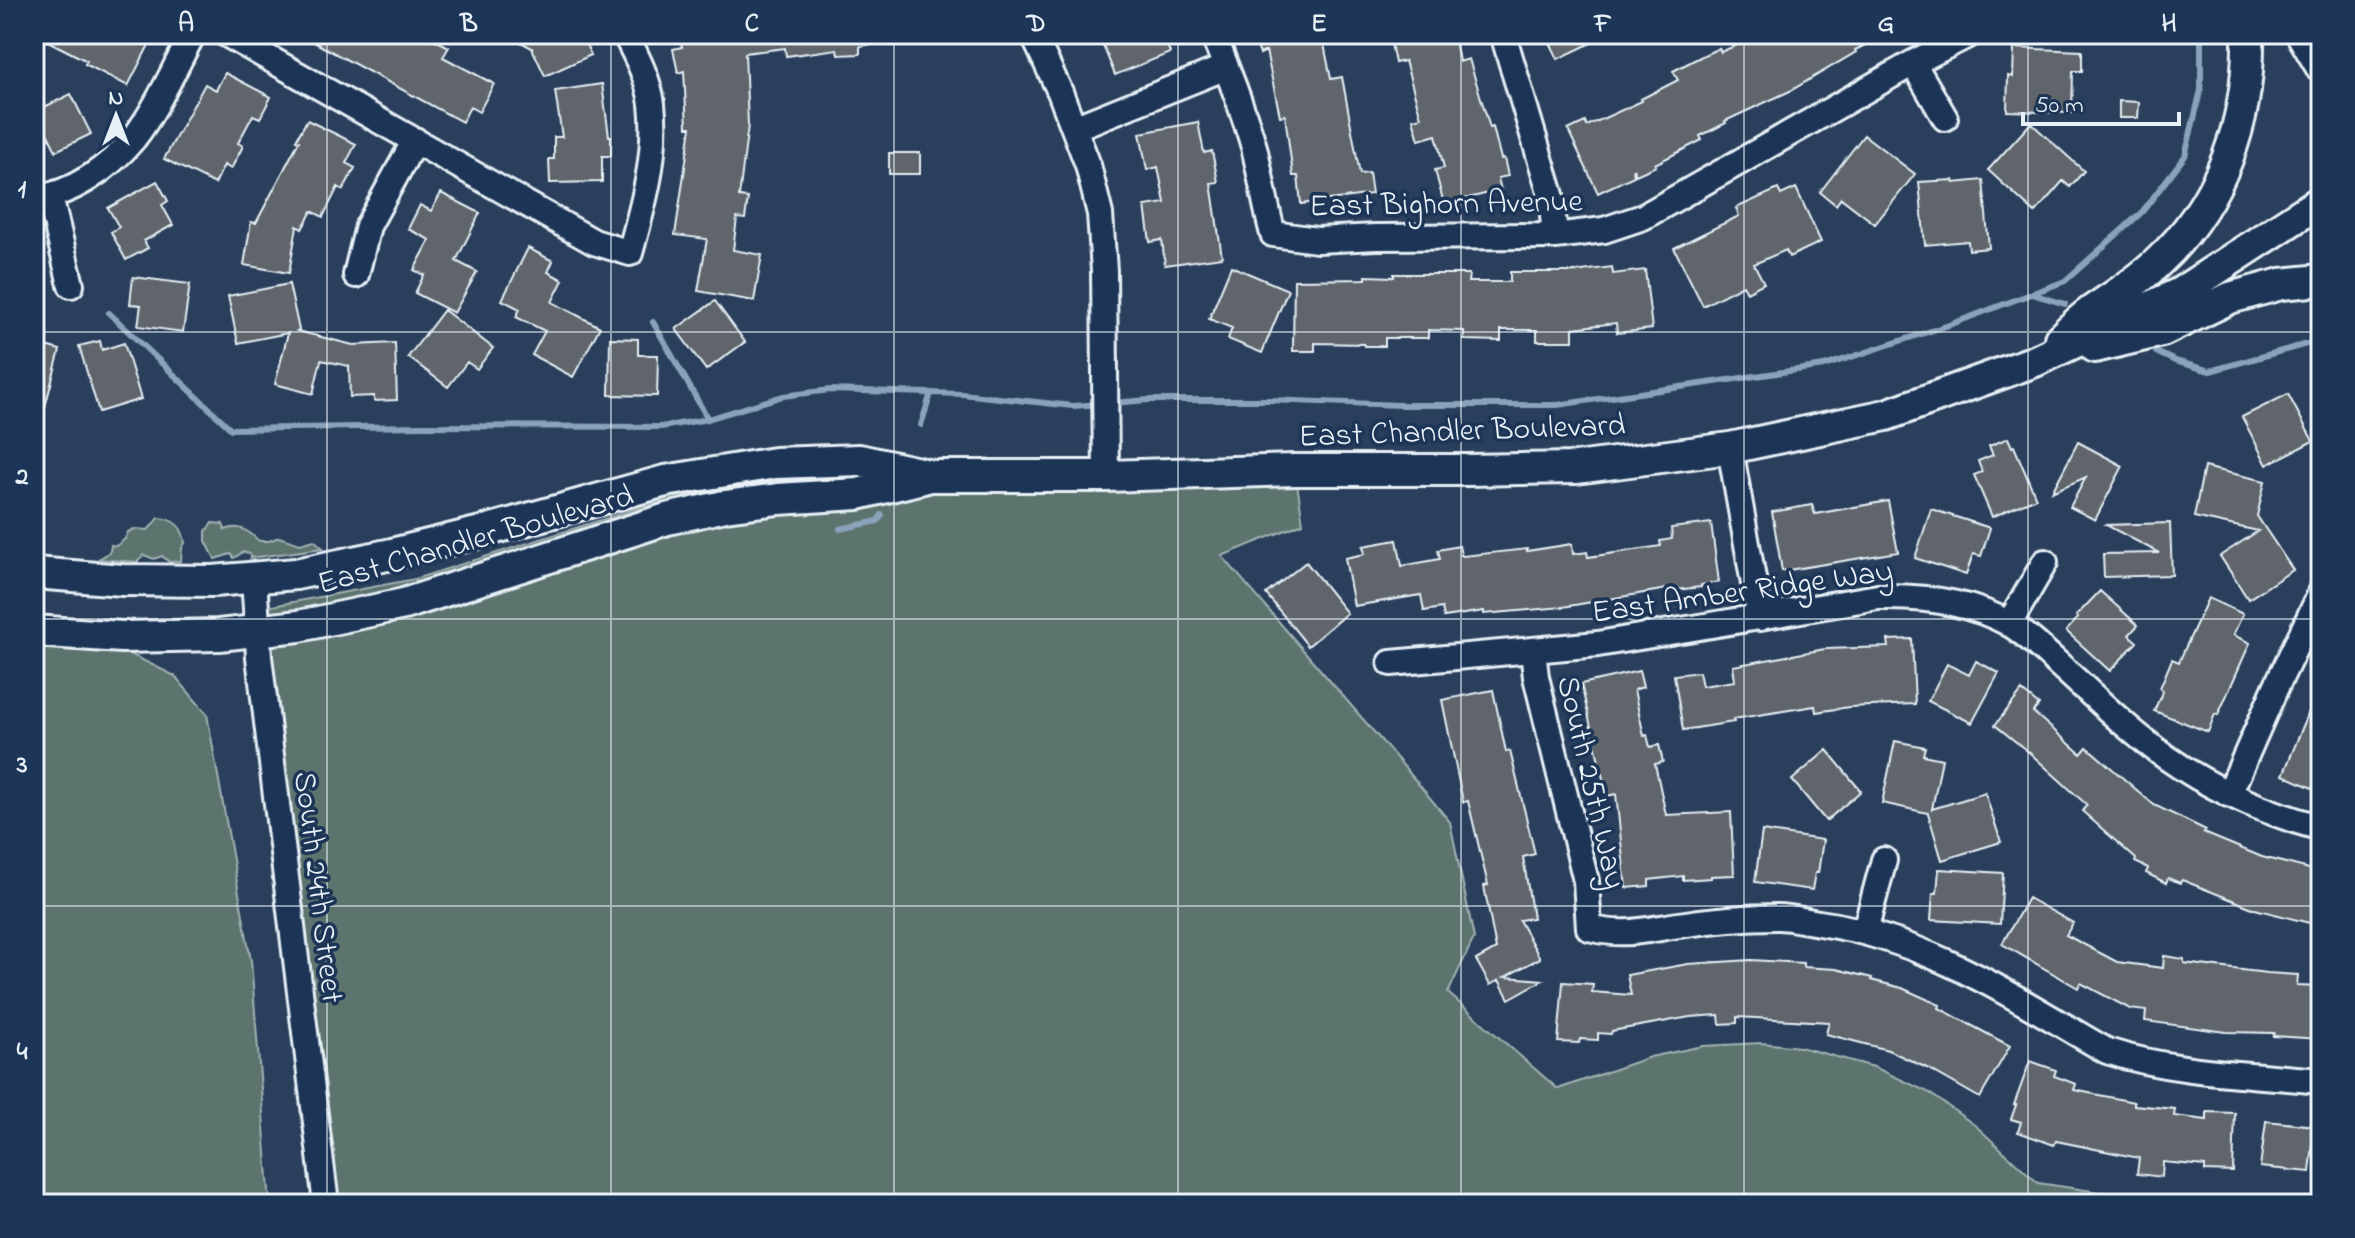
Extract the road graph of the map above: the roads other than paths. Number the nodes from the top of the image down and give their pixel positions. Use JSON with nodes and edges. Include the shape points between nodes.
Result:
{"nodes":[{"id":1,"x":193,"y":34,"type":"edge"},
{"id":2,"x":226,"y":34,"type":"edge"},
{"id":3,"x":625,"y":34,"type":"edge"},
{"id":4,"x":1033,"y":34,"type":"edge"},
{"id":5,"x":1213,"y":34,"type":"edge"},
{"id":6,"x":1503,"y":34,"type":"edge"},
{"id":7,"x":1970,"y":34,"type":"edge"},
{"id":8,"x":2248,"y":34,"type":"edge"},
{"id":9,"x":2302,"y":34,"type":"edge"},
{"id":10,"x":1913,"y":63,"type":"junction"},
{"id":11,"x":2321,"y":66,"type":"edge"},
{"id":12,"x":1226,"y":67,"type":"junction"},
{"id":13,"x":1945,"y":118,"type":"dead end"},
{"id":14,"x":1074,"y":128,"type":"junction"},
{"id":15,"x":415,"y":140,"type":"junction"},
{"id":16,"x":42,"y":197,"type":"edge"},
{"id":17,"x":2321,"y":201,"type":"edge"},
{"id":18,"x":1555,"y":236,"type":"junction"},
{"id":19,"x":356,"y":275,"type":"dead end"},
{"id":20,"x":2321,"y":280,"type":"edge"},
{"id":21,"x":71,"y":285,"type":"dead end"},
{"id":22,"x":2035,"y":361,"type":"junction"},
{"id":23,"x":1730,"y":448,"type":"junction"},
{"id":24,"x":933,"y":476,"type":"junction"},
{"id":25,"x":1106,"y":476,"type":"junction"},
{"id":26,"x":2045,"y":562,"type":"dead end"},
{"id":27,"x":34,"y":573,"type":"edge"},
{"id":28,"x":254,"y":577,"type":"junction"},
{"id":29,"x":2321,"y":593,"type":"edge"},
{"id":30,"x":1760,"y":618,"type":"junction"},
{"id":31,"x":2009,"y":624,"type":"junction"},
{"id":32,"x":257,"y":630,"type":"junction"},
{"id":33,"x":34,"y":631,"type":"edge"},
{"id":34,"x":1533,"y":651,"type":"junction"},
{"id":35,"x":1391,"y":663,"type":"dead end"},
{"id":36,"x":2229,"y":794,"type":"junction"},
{"id":37,"x":2321,"y":828,"type":"edge"},
{"id":38,"x":1884,"y":860,"type":"dead end"},
{"id":39,"x":1865,"y":931,"type":"junction"},
{"id":40,"x":2321,"y":1081,"type":"edge"},
{"id":41,"x":326,"y":1204,"type":"edge"}],
"edges":[{"from":1,"to":16,"type":"street","via":[[133,138],[117,156],[68,190]]},
{"from":2,"to":15,"type":"street"},
{"from":3,"to":15,"type":"street","via":[[652,103],[648,183],[630,253],[594,242]]},
{"from":4,"to":14,"type":"street"},
{"from":5,"to":12,"type":"street"},
{"from":6,"to":18,"type":"street","via":[[1551,195]]},
{"from":7,"to":10,"type":"street","name":"East Bighorn Avenue"},
{"from":8,"to":22,"type":"main road","via":[[2240,121],[2204,207],[2155,266],[2090,312]]},
{"from":9,"to":11,"type":"main road"},
{"from":10,"to":13,"type":"street"},
{"from":10,"to":18,"type":"street","name":"East Bighorn Avenue","via":[[1643,217],[1604,230]]},
{"from":12,"to":14,"type":"street"},
{"from":12,"to":18,"type":"street","name":"East Bighorn Avenue","via":[[1255,151],[1273,234],[1317,240]]},
{"from":14,"to":25,"type":"street","via":[[1100,214]]},
{"from":15,"to":19,"type":"street","via":[[368,226]]},
{"from":16,"to":21,"type":"street"},
{"from":17,"to":22,"type":"main road","name":"East Chandler Boulevard","via":[[2180,293]]},
{"from":20,"to":22,"type":"main road","via":[[2230,298],[2162,331]]},
{"from":22,"to":23,"type":"main road","name":"East Chandler Boulevard","via":[[1886,415]]},
{"from":23,"to":25,"type":"main road","name":"East Chandler Boulevard","via":[[1576,468]]},
{"from":23,"to":30,"type":"street"},
{"from":24,"to":25,"type":"main road","name":"East Chandler Boulevard"},
{"from":24,"to":28,"type":"main road","name":"East Chandler Boulevard","via":[[859,460],[775,463],[665,481],[392,554]]},
{"from":24,"to":32,"type":"main road","name":"East Chandler Boulevard","via":[[858,494],[778,499],[667,519],[404,604]]},
{"from":26,"to":31,"type":"street"},
{"from":27,"to":28,"type":"main road","name":"East Chandler Boulevard","via":[[123,580]]},
{"from":28,"to":32,"type":"street","name":"South 24th Street"},
{"from":29,"to":36,"type":"street"},
{"from":30,"to":31,"type":"street","name":"East Amber Ridge Way","via":[[1913,596],[1947,601]]},
{"from":30,"to":34,"type":"street","name":"East Amber Ridge Way"},
{"from":31,"to":36,"type":"street","name":"East Amber Ridge Way","via":[[2164,756]]},
{"from":32,"to":33,"type":"main road","name":"East Chandler Boulevard","via":[[122,637]]},
{"from":32,"to":41,"type":"street","name":"South 24th Street"},
{"from":34,"to":35,"type":"street","name":"East Amber Ridge Way"},
{"from":34,"to":39,"type":"street","name":"South 25th Way","via":[[1586,881],[1589,928],[1630,933],[1780,917]]},
{"from":36,"to":37,"type":"street","name":"East Amber Ridge Way"},
{"from":38,"to":39,"type":"street"},
{"from":39,"to":40,"type":"street","via":[[1961,968],[2107,1051],[2131,1059]]}]}
